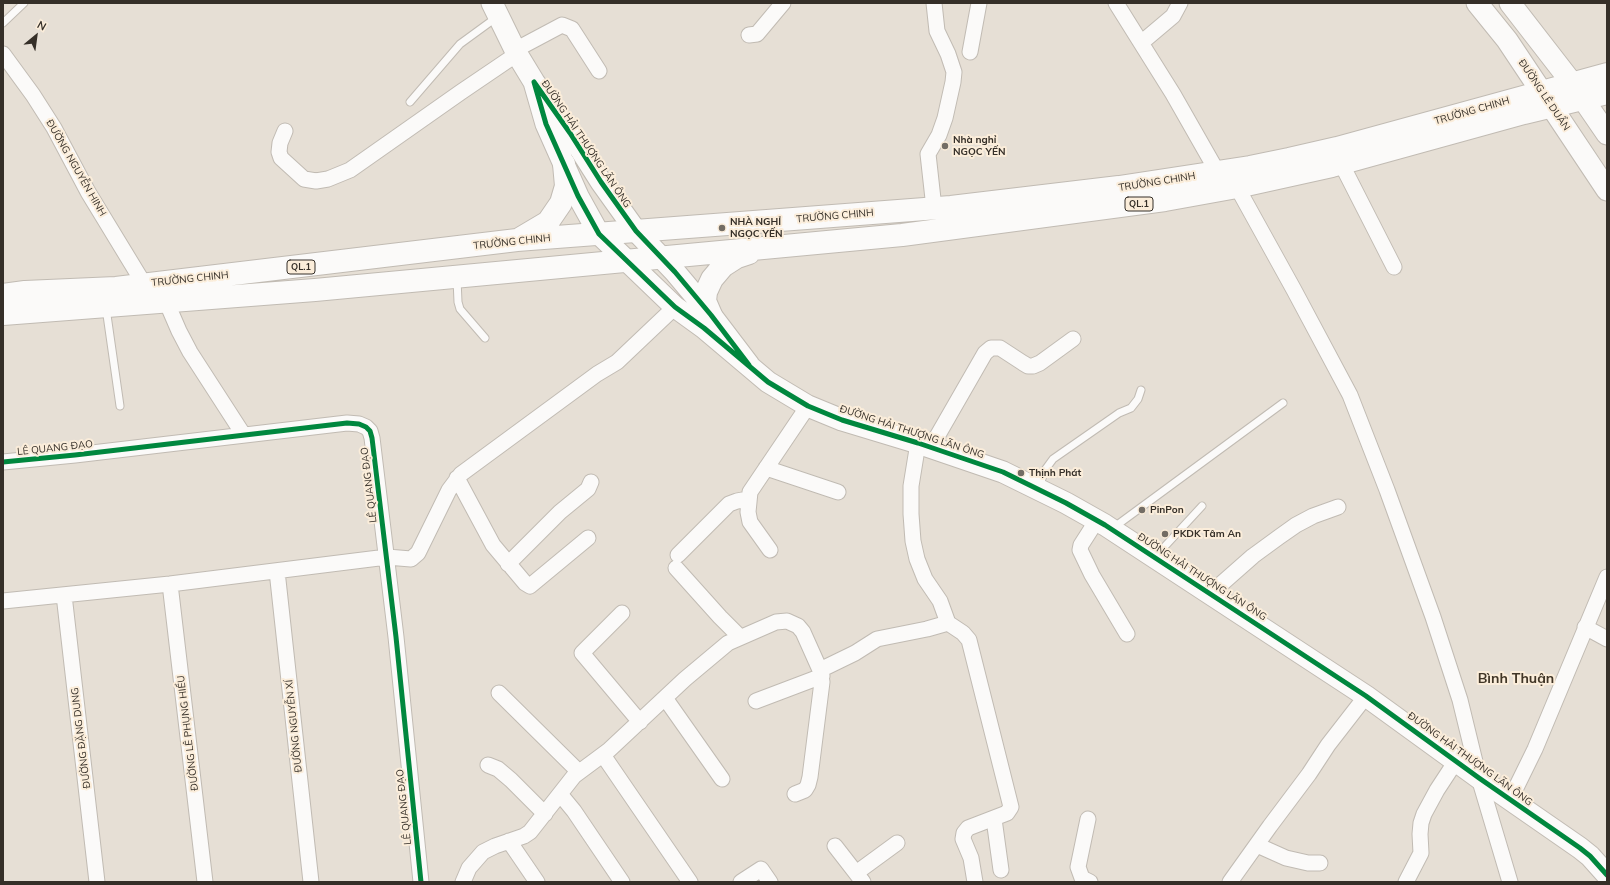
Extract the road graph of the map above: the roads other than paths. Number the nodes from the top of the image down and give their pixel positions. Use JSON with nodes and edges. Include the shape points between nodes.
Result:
{"nodes":[{"id":1,"x":24,"y":3,"type":"edge"},
{"id":2,"x":783,"y":3,"type":"edge"},
{"id":3,"x":934,"y":3,"type":"edge"},
{"id":4,"x":979,"y":3,"type":"edge"},
{"id":5,"x":1116,"y":3,"type":"edge"},
{"id":6,"x":1180,"y":3,"type":"edge"},
{"id":7,"x":1477,"y":3,"type":"edge"},
{"id":8,"x":1510,"y":3,"type":"edge"},
{"id":9,"x":495,"y":9,"type":"edge"},
{"id":10,"x":3,"y":23,"type":"edge"},
{"id":11,"x":749,"y":35,"type":"dead end"},
{"id":12,"x":1141,"y":43,"type":"junction"},
{"id":13,"x":516,"y":52,"type":"junction"},
{"id":14,"x":970,"y":52,"type":"dead end"},
{"id":15,"x":3,"y":54,"type":"edge"},
{"id":16,"x":599,"y":72,"type":"dead end"},
{"id":17,"x":1607,"y":74,"type":"edge"},
{"id":18,"x":534,"y":82,"type":"junction"},
{"id":19,"x":1577,"y":91,"type":"junction"},
{"id":20,"x":1607,"y":93,"type":"edge"},
{"id":21,"x":1547,"y":99,"type":"junction"},
{"id":22,"x":410,"y":102,"type":"dead end"},
{"id":23,"x":285,"y":131,"type":"dead end"},
{"id":24,"x":1607,"y":134,"type":"edge"},
{"id":25,"x":1341,"y":163,"type":"junction"},
{"id":26,"x":564,"y":164,"type":"junction"},
{"id":27,"x":1218,"y":173,"type":"junction"},
{"id":28,"x":1236,"y":187,"type":"junction"},
{"id":29,"x":1607,"y":190,"type":"edge"},
{"id":30,"x":934,"y":208,"type":"junction"},
{"id":31,"x":636,"y":232,"type":"junction"},
{"id":32,"x":599,"y":234,"type":"junction"},
{"id":33,"x":517,"y":240,"type":"junction"},
{"id":34,"x":766,"y":247,"type":"junction"},
{"id":35,"x":660,"y":257,"type":"junction"},
{"id":36,"x":626,"y":260,"type":"junction"},
{"id":37,"x":1394,"y":267,"type":"dead end"},
{"id":38,"x":457,"y":276,"type":"junction"},
{"id":39,"x":144,"y":284,"type":"junction"},
{"id":40,"x":3,"y":295,"type":"edge"},
{"id":41,"x":166,"y":301,"type":"junction"},
{"id":42,"x":106,"y":306,"type":"junction"},
{"id":43,"x":675,"y":307,"type":"junction"},
{"id":44,"x":3,"y":314,"type":"edge"},
{"id":45,"x":711,"y":315,"type":"junction"},
{"id":46,"x":485,"y":338,"type":"dead end"},
{"id":47,"x":1073,"y":339,"type":"dead end"},
{"id":48,"x":749,"y":365,"type":"junction"},
{"id":49,"x":1140,"y":390,"type":"dead end"},
{"id":50,"x":1283,"y":403,"type":"dead end"},
{"id":51,"x":120,"y":406,"type":"dead end"},
{"id":52,"x":808,"y":406,"type":"junction"},
{"id":53,"x":243,"y":434,"type":"junction"},
{"id":54,"x":925,"y":445,"type":"junction"},
{"id":55,"x":3,"y":462,"type":"edge"},
{"id":56,"x":766,"y":468,"type":"junction"},
{"id":57,"x":457,"y":478,"type":"junction"},
{"id":58,"x":591,"y":482,"type":"dead end"},
{"id":59,"x":1039,"y":489,"type":"junction"},
{"id":60,"x":838,"y":492,"type":"dead end"},
{"id":61,"x":748,"y":499,"type":"junction"},
{"id":62,"x":1202,"y":506,"type":"dead end"},
{"id":63,"x":1338,"y":507,"type":"dead end"},
{"id":64,"x":1104,"y":525,"type":"junction"},
{"id":65,"x":588,"y":538,"type":"dead end"},
{"id":66,"x":770,"y":550,"type":"dead end"},
{"id":67,"x":387,"y":557,"type":"junction"},
{"id":68,"x":1155,"y":557,"type":"junction"},
{"id":69,"x":508,"y":564,"type":"junction"},
{"id":70,"x":277,"y":571,"type":"junction"},
{"id":71,"x":1607,"y":577,"type":"edge"},
{"id":72,"x":170,"y":584,"type":"junction"},
{"id":73,"x":1211,"y":593,"type":"junction"},
{"id":74,"x":64,"y":594,"type":"junction"},
{"id":75,"x":3,"y":600,"type":"edge"},
{"id":76,"x":622,"y":613,"type":"dead end"},
{"id":77,"x":948,"y":623,"type":"junction"},
{"id":78,"x":1585,"y":627,"type":"junction"},
{"id":79,"x":1126,"y":634,"type":"dead end"},
{"id":80,"x":740,"y":638,"type":"junction"},
{"id":81,"x":1607,"y":640,"type":"edge"},
{"id":82,"x":821,"y":673,"type":"junction"},
{"id":83,"x":499,"y":693,"type":"dead end"},
{"id":84,"x":1366,"y":696,"type":"junction"},
{"id":85,"x":665,"y":698,"type":"junction"},
{"id":86,"x":756,"y":701,"type":"dead end"},
{"id":87,"x":640,"y":722,"type":"junction"},
{"id":88,"x":603,"y":755,"type":"junction"},
{"id":89,"x":1456,"y":761,"type":"junction"},
{"id":90,"x":488,"y":765,"type":"dead end"},
{"id":91,"x":579,"y":772,"type":"junction"},
{"id":92,"x":1479,"y":778,"type":"junction"},
{"id":93,"x":722,"y":779,"type":"dead end"},
{"id":94,"x":560,"y":794,"type":"junction"},
{"id":95,"x":795,"y":794,"type":"dead end"},
{"id":96,"x":1510,"y":800,"type":"junction"},
{"id":97,"x":545,"y":814,"type":"junction"},
{"id":98,"x":1088,"y":818,"type":"dead end"},
{"id":99,"x":994,"y":819,"type":"junction"},
{"id":100,"x":509,"y":841,"type":"junction"},
{"id":101,"x":897,"y":843,"type":"dead end"},
{"id":102,"x":1257,"y":845,"type":"junction"},
{"id":103,"x":835,"y":846,"type":"dead end"},
{"id":104,"x":1320,"y":863,"type":"dead end"},
{"id":105,"x":1001,"y":870,"type":"dead end"},
{"id":106,"x":1607,"y":875,"type":"edge"},
{"id":107,"x":860,"y":877,"type":"edge"},
{"id":108,"x":97,"y":882,"type":"edge"},
{"id":109,"x":205,"y":882,"type":"edge"},
{"id":110,"x":311,"y":882,"type":"edge"},
{"id":111,"x":421,"y":882,"type":"edge"},
{"id":112,"x":463,"y":882,"type":"edge"},
{"id":113,"x":537,"y":882,"type":"edge"},
{"id":114,"x":622,"y":882,"type":"edge"},
{"id":115,"x":690,"y":882,"type":"edge"},
{"id":116,"x":741,"y":882,"type":"edge"},
{"id":117,"x":770,"y":882,"type":"edge"},
{"id":118,"x":975,"y":882,"type":"edge"},
{"id":119,"x":1090,"y":882,"type":"edge"},
{"id":120,"x":1230,"y":882,"type":"edge"},
{"id":121,"x":1406,"y":882,"type":"edge"},
{"id":122,"x":1510,"y":882,"type":"edge"}],
"edges":[{"from":1,"to":10,"type":"lane"},
{"from":2,"to":11,"type":"street","via":[[757,34]]},
{"from":3,"to":30,"type":"street","via":[[937,30],[954,72],[945,118],[928,154]]},
{"from":4,"to":14,"type":"street"},
{"from":5,"to":12,"type":"street"},
{"from":6,"to":12,"type":"street","via":[[1173,16]]},
{"from":7,"to":21,"type":"street","name":"ĐƯỜNG LÊ DUẨN"},
{"from":8,"to":19,"type":"street"},
{"from":9,"to":13,"type":"street","name":"ĐƯỜNG HẢI THƯỢNG LÃN ÔNG"},
{"from":9,"to":22,"type":"lane","via":[[460,44]]},
{"from":12,"to":27,"type":"street","via":[[1190,121]]},
{"from":13,"to":16,"type":"street","via":[[562,25],[572,29]]},
{"from":13,"to":18,"type":"street","name":"ĐƯỜNG HẢI THƯỢNG LÃN ÔNG"},
{"from":13,"to":23,"type":"street","via":[[356,166],[328,179],[304,179],[281,158],[280,143]]},
{"from":15,"to":39,"type":"street","name":"ĐƯỜNG NGUYỄN HINH","via":[[54,128],[88,192]]},
{"from":17,"to":19,"type":"highway","name":"TRƯỜNG CHINH","number":"QL.1"},
{"from":18,"to":26,"type":"street","name":"ĐƯỜNG HẢI THƯỢNG LÃN ÔNG","via":[[546,124]]},
{"from":18,"to":31,"type":"street","name":"ĐƯỜNG HẢI THƯỢNG LÃN ÔNG"},
{"from":19,"to":20,"type":"highway","name":"TRƯỜNG CHINH","number":"QL.1"},
{"from":19,"to":21,"type":"highway","name":"TRƯỜNG CHINH","number":"QL.1"},
{"from":19,"to":24,"type":"street"},
{"from":21,"to":25,"type":"highway","name":"TRƯỜNG CHINH","number":"QL.1","via":[[1524,113]]},
{"from":21,"to":27,"type":"highway","name":"TRƯỜNG CHINH","number":"QL.1","via":[[1250,168]]},
{"from":21,"to":29,"type":"street","name":"ĐƯỜNG LÊ DUẨN"},
{"from":25,"to":28,"type":"highway","name":"TRƯỜNG CHINH","number":"QL.1"},
{"from":25,"to":37,"type":"street"},
{"from":26,"to":32,"type":"street","name":"ĐƯỜNG HẢI THƯỢNG LÃN ÔNG"},
{"from":26,"to":33,"type":"highway","via":[[565,192],[557,210],[543,226]]},
{"from":27,"to":30,"type":"highway","name":"TRƯỜNG CHINH","number":"QL.1"},
{"from":28,"to":34,"type":"highway","name":"TRƯỜNG CHINH","number":"QL.1","via":[[1165,200],[902,235]]},
{"from":28,"to":92,"type":"street","via":[[1350,396],[1433,617],[1460,700]]},
{"from":30,"to":31,"type":"highway","name":"TRƯỜNG CHINH","number":"QL.1"},
{"from":31,"to":32,"type":"highway","name":"TRƯỜNG CHINH","number":"QL.1"},
{"from":31,"to":35,"type":"street","name":"ĐƯỜNG HẢI THƯỢNG LÃN ÔNG"},
{"from":32,"to":33,"type":"highway","name":"TRƯỜNG CHINH","number":"QL.1"},
{"from":32,"to":36,"type":"street","name":"ĐƯỜNG HẢI THƯỢNG LÃN ÔNG"},
{"from":33,"to":39,"type":"highway","name":"TRƯỜNG CHINH","number":"QL.1"},
{"from":34,"to":35,"type":"highway","name":"TRƯỜNG CHINH","number":"QL.1"},
{"from":34,"to":45,"type":"highway","via":[[737,257],[723,266],[712,279],[705,301]]},
{"from":35,"to":36,"type":"highway","name":"TRƯỜNG CHINH","number":"QL.1"},
{"from":35,"to":45,"type":"street","name":"ĐƯỜNG HẢI THƯỢNG LÃN ÔNG"},
{"from":36,"to":38,"type":"highway","name":"TRƯỜNG CHINH","number":"QL.1"},
{"from":36,"to":43,"type":"street","name":"ĐƯỜNG HẢI THƯỢNG LÃN ÔNG"},
{"from":38,"to":41,"type":"highway","name":"TRƯỜNG CHINH","number":"QL.1"},
{"from":38,"to":46,"type":"lane","via":[[458,302],[462,314]]},
{"from":39,"to":40,"type":"highway","name":"TRƯỜNG CHINH","number":"QL.1"},
{"from":41,"to":42,"type":"highway","name":"TRƯỜNG CHINH","number":"QL.1"},
{"from":41,"to":53,"type":"street","via":[[190,352]]},
{"from":42,"to":44,"type":"highway","name":"TRƯỜNG CHINH","number":"QL.1"},
{"from":42,"to":51,"type":"lane"},
{"from":43,"to":48,"type":"street","name":"ĐƯỜNG HẢI THƯỢNG LÃN ÔNG"},
{"from":43,"to":57,"type":"street","via":[[617,362],[574,390]]},
{"from":45,"to":48,"type":"street","name":"ĐƯỜNG HẢI THƯỢNG LÃN ÔNG"},
{"from":47,"to":54,"type":"street","via":[[1033,366],[1028,366],[1000,348],[991,348],[985,353]]},
{"from":48,"to":52,"type":"street","name":"ĐƯỜNG HẢI THƯỢNG LÃN ÔNG","via":[[780,390]]},
{"from":49,"to":59,"type":"lane","via":[[1138,400],[1130,408],[1119,413],[1053,460],[1045,470]]},
{"from":50,"to":64,"type":"lane"},
{"from":52,"to":54,"type":"street","name":"ĐƯỜNG HẢI THƯỢNG LÃN ÔNG","via":[[842,420]]},
{"from":52,"to":56,"type":"street"},
{"from":53,"to":55,"type":"street","name":"LÊ QUANG ĐẠO","via":[[75,456]]},
{"from":53,"to":67,"type":"street","name":"LÊ QUANG ĐẠO","via":[[348,423],[366,427],[372,438]]},
{"from":54,"to":59,"type":"street","name":"ĐƯỜNG HẢI THƯỢNG LÃN ÔNG","via":[[1003,472]]},
{"from":54,"to":77,"type":"street","via":[[912,486],[910,514],[913,541],[922,574],[937,595]]},
{"from":56,"to":60,"type":"street"},
{"from":56,"to":61,"type":"street"},
{"from":57,"to":67,"type":"street","via":[[418,553],[411,559]]},
{"from":57,"to":69,"type":"street","via":[[487,536]]},
{"from":58,"to":69,"type":"street","via":[[588,489],[570,503]]},
{"from":59,"to":64,"type":"street","name":"ĐƯỜNG HẢI THƯỢNG LÃN ÔNG"},
{"from":61,"to":66,"type":"street","via":[[750,522]]},
{"from":61,"to":80,"type":"street","via":[[730,504],[677,562]]},
{"from":62,"to":68,"type":"lane"},
{"from":63,"to":73,"type":"street","via":[[1296,525],[1253,556]]},
{"from":64,"to":68,"type":"street","name":"ĐƯỜNG HẢI THƯỢNG LÃN ÔNG"},
{"from":64,"to":79,"type":"street","via":[[1081,545],[1080,550]]},
{"from":65,"to":69,"type":"street","via":[[530,586]]},
{"from":67,"to":70,"type":"street"},
{"from":67,"to":111,"type":"street","name":"LÊ QUANG ĐẠO"},
{"from":68,"to":73,"type":"street","name":"ĐƯỜNG HẢI THƯỢNG LÃN ÔNG"},
{"from":70,"to":72,"type":"street"},
{"from":70,"to":110,"type":"street","name":"ĐƯỜNG NGUYỄN XÍ"},
{"from":71,"to":78,"type":"street"},
{"from":72,"to":74,"type":"street"},
{"from":72,"to":109,"type":"street","name":"ĐƯỜNG LÊ PHỤNG HIỂU"},
{"from":73,"to":84,"type":"street","name":"ĐƯỜNG HẢI THƯỢNG LÃN ÔNG"},
{"from":74,"to":75,"type":"street"},
{"from":74,"to":108,"type":"street","name":"ĐƯỜNG ĐẶNG DUNG"},
{"from":76,"to":87,"type":"street","via":[[582,653]]},
{"from":77,"to":82,"type":"street","via":[[877,639]]},
{"from":77,"to":99,"type":"street","via":[[969,640],[1007,789],[1010,810],[1007,814]]},
{"from":78,"to":81,"type":"street"},
{"from":78,"to":96,"type":"street","via":[[1535,749]]},
{"from":80,"to":82,"type":"street","via":[[776,622],[793,623],[807,639]]},
{"from":80,"to":85,"type":"street","via":[[728,643]]},
{"from":82,"to":86,"type":"street"},
{"from":82,"to":95,"type":"street","via":[[810,777],[805,790]]},
{"from":83,"to":91,"type":"street"},
{"from":84,"to":89,"type":"street","name":"ĐƯỜNG HẢI THƯỢNG LÃN ÔNG"},
{"from":84,"to":102,"type":"street"},
{"from":85,"to":87,"type":"street"},
{"from":85,"to":93,"type":"street"},
{"from":87,"to":88,"type":"street"},
{"from":88,"to":91,"type":"street"},
{"from":88,"to":115,"type":"street"},
{"from":89,"to":92,"type":"street","name":"ĐƯỜNG HẢI THƯỢNG LÃN ÔNG"},
{"from":89,"to":121,"type":"street","via":[[1424,814],[1420,834],[1421,853]]},
{"from":90,"to":97,"type":"street","via":[[512,780]]},
{"from":91,"to":94,"type":"street"},
{"from":92,"to":96,"type":"street","name":"ĐƯỜNG HẢI THƯỢNG LÃN ÔNG"},
{"from":92,"to":122,"type":"street"},
{"from":94,"to":97,"type":"street"},
{"from":94,"to":114,"type":"street"},
{"from":96,"to":106,"type":"street","name":"ĐƯỜNG HẢI THƯỢNG LÃN ÔNG","via":[[1580,848]]},
{"from":97,"to":100,"type":"street","via":[[530,832]]},
{"from":98,"to":119,"type":"street","via":[[1078,867],[1082,878]]},
{"from":99,"to":105,"type":"street"},
{"from":99,"to":118,"type":"street","via":[[968,828],[964,833],[963,839],[971,858]]},
{"from":100,"to":112,"type":"street","via":[[483,852],[469,868]]},
{"from":100,"to":113,"type":"street"},
{"from":101,"to":107,"type":"street"},
{"from":102,"to":104,"type":"street","via":[[1286,858]]},
{"from":102,"to":120,"type":"street"},
{"from":103,"to":107,"type":"street"},
{"from":116,"to":117,"type":"street","via":[[761,869]]}]}
